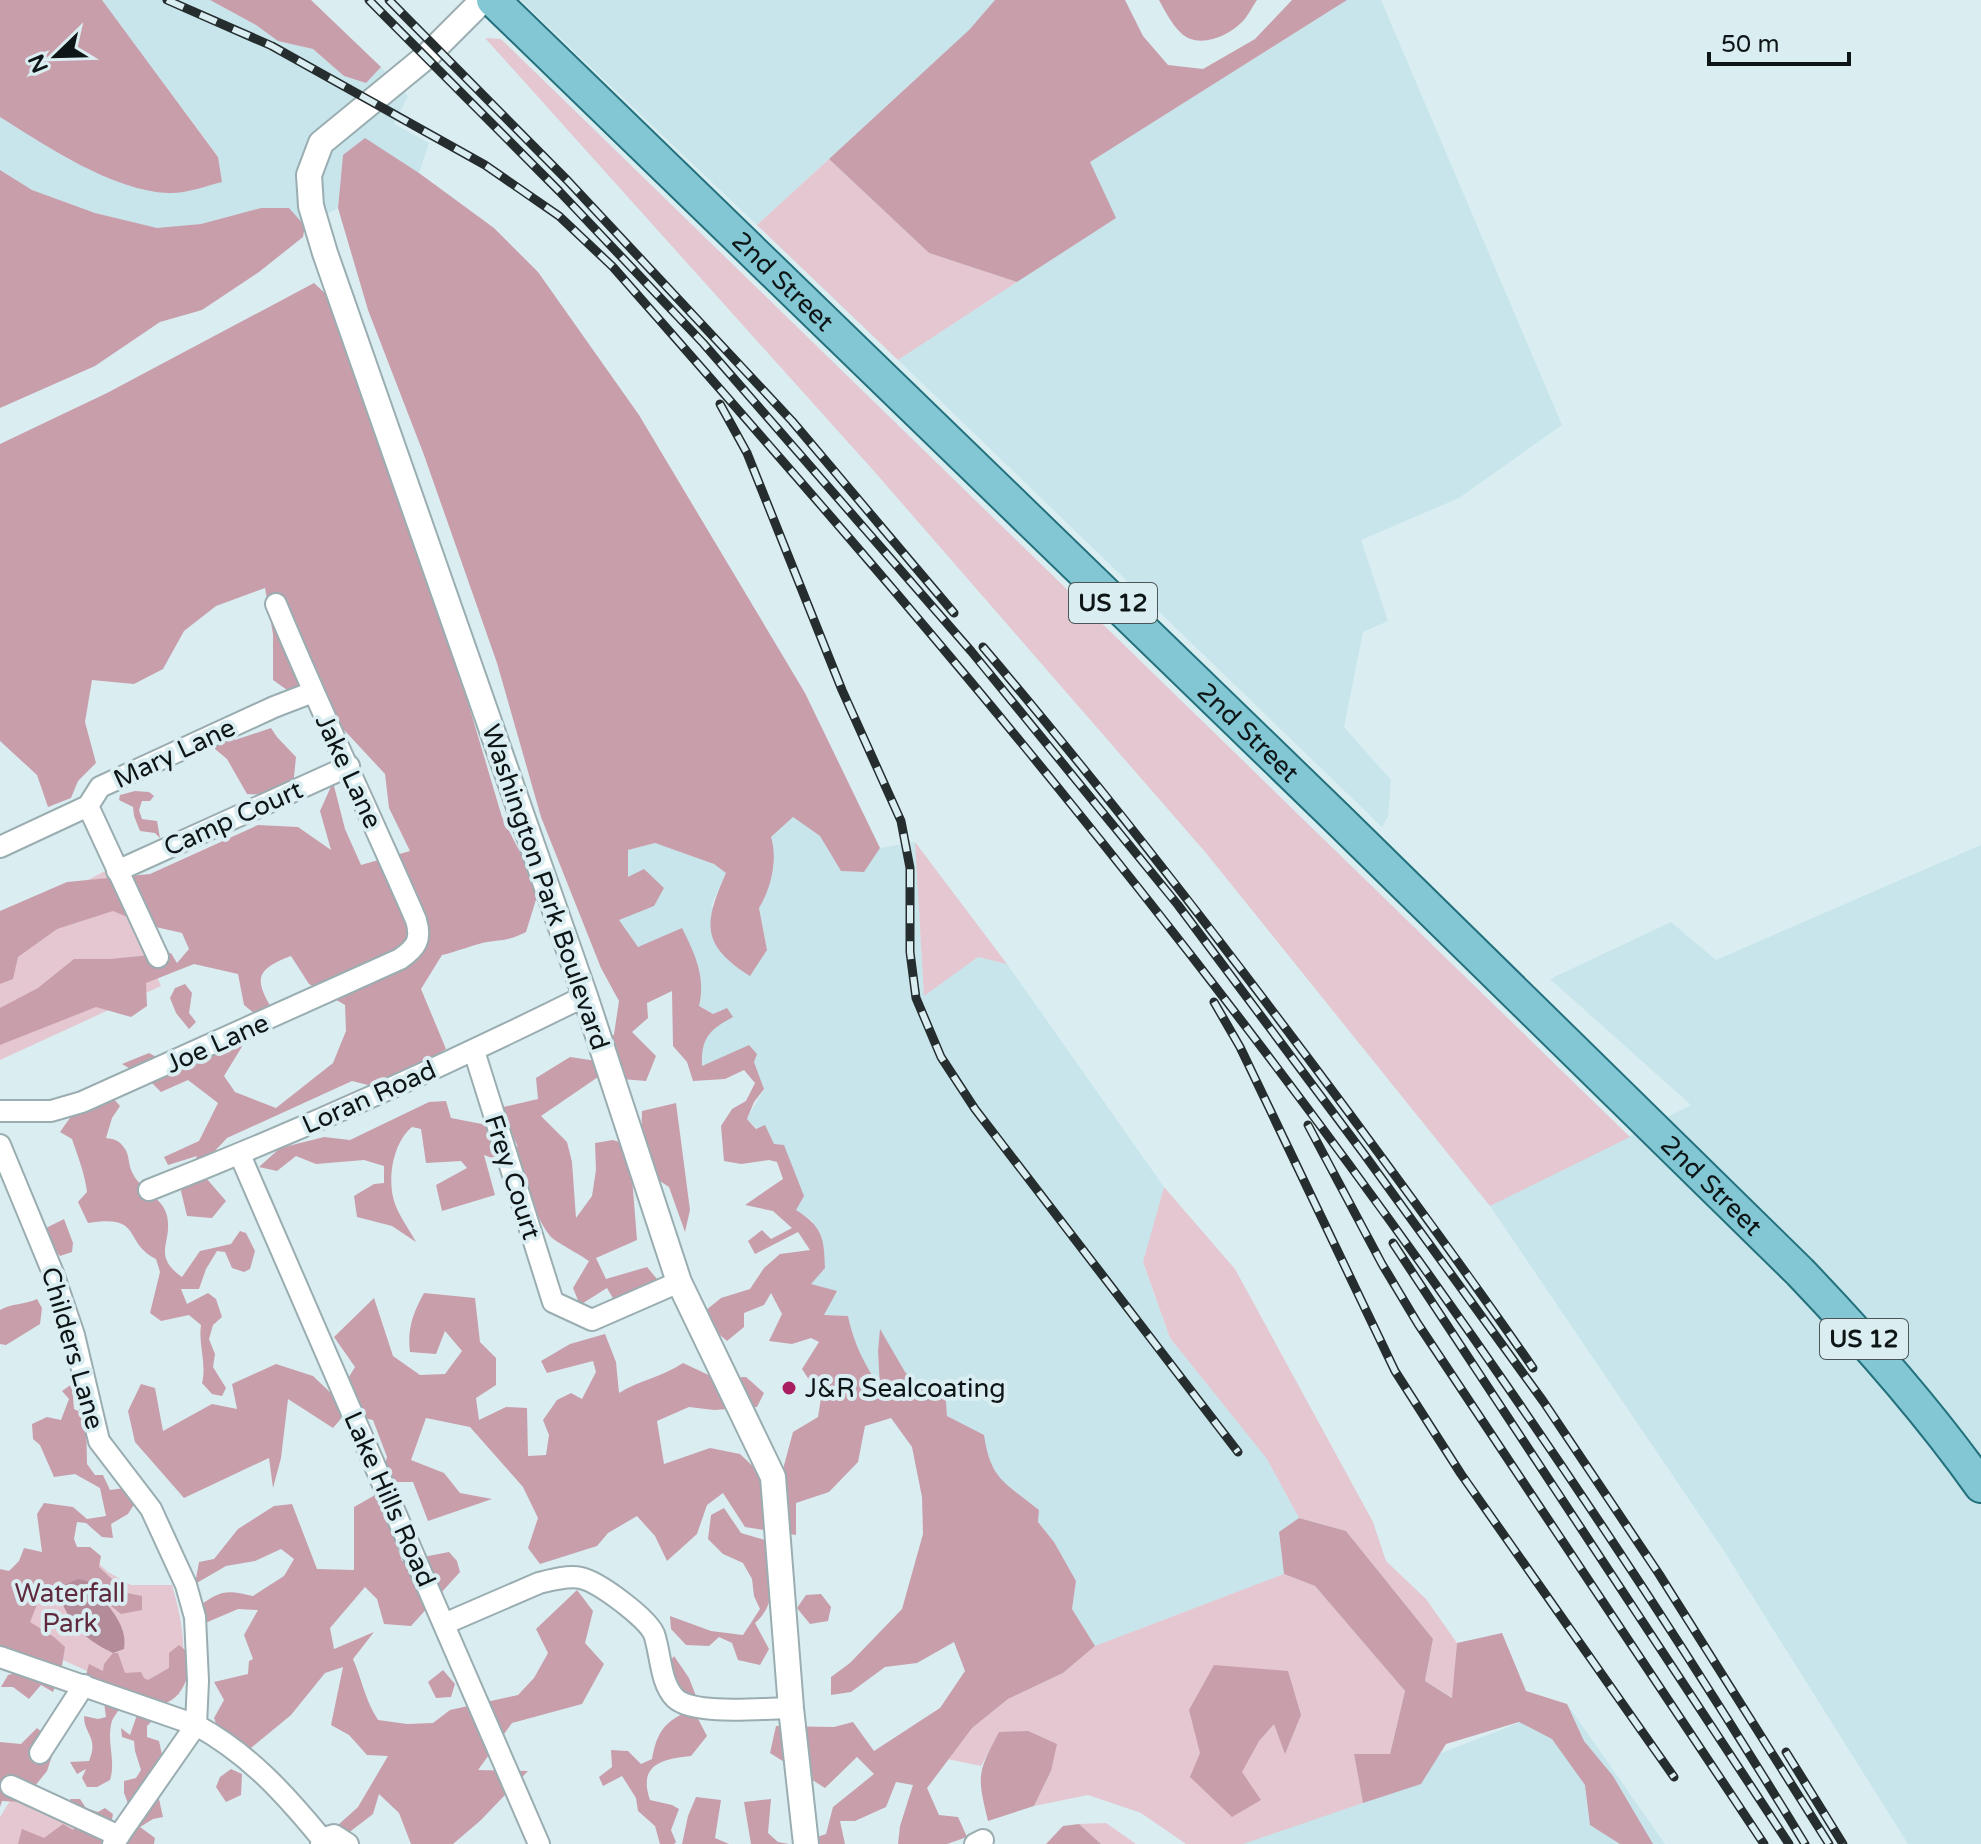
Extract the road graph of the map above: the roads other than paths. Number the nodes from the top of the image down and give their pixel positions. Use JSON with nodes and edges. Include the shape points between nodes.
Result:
{"nodes":[{"id":1,"x":483,"y":0,"type":"edge"},
{"id":2,"x":493,"y":0,"type":"edge"},
{"id":3,"x":276,"y":604,"type":"dead end"},
{"id":4,"x":313,"y":692,"type":"junction"},
{"id":5,"x":349,"y":766,"type":"junction"},
{"id":6,"x":88,"y":806,"type":"junction"},
{"id":7,"x":0,"y":847,"type":"edge"},
{"id":8,"x":117,"y":871,"type":"junction"},
{"id":9,"x":420,"y":938,"type":"joint"},
{"id":10,"x":158,"y":957,"type":"dead end"},
{"id":11,"x":585,"y":996,"type":"junction"},
{"id":12,"x":474,"y":1051,"type":"junction"},
{"id":13,"x":0,"y":1111,"type":"edge"},
{"id":14,"x":0,"y":1145,"type":"edge"},
{"id":15,"x":240,"y":1155,"type":"junction"},
{"id":16,"x":149,"y":1190,"type":"dead end"},
{"id":17,"x":679,"y":1282,"type":"junction"},
{"id":18,"x":1981,"y":1486,"type":"edge"},
{"id":19,"x":444,"y":1624,"type":"junction"},
{"id":20,"x":0,"y":1657,"type":"edge"},
{"id":21,"x":84,"y":1685,"type":"junction"},
{"id":22,"x":791,"y":1708,"type":"junction"},
{"id":23,"x":196,"y":1725,"type":"junction"},
{"id":24,"x":40,"y":1753,"type":"dead end"},
{"id":25,"x":11,"y":1786,"type":"dead end"},
{"id":26,"x":116,"y":1840,"type":"edge"},
{"id":27,"x":322,"y":1841,"type":"edge"},
{"id":28,"x":348,"y":1844,"type":"edge"},
{"id":29,"x":539,"y":1844,"type":"edge"},
{"id":30,"x":806,"y":1844,"type":"edge"}],
"edges":[{"from":1,"to":11,"type":"street","name":"Washington Park Boulevard","via":[[427,56],[321,143],[309,175],[311,206]]},
{"from":2,"to":18,"type":"main road","name":"2nd Street","number":"US 12","via":[[1800,1272],[1877,1354]]},
{"from":3,"to":4,"type":"street","name":"Jake Lane"},
{"from":4,"to":5,"type":"street","name":"Jake Lane"},
{"from":4,"to":6,"type":"street","name":"Mary Lane","via":[[100,787]]},
{"from":5,"to":8,"type":"street","name":"Camp Court"},
{"from":5,"to":9,"type":"street","name":"Jake Lane"},
{"from":6,"to":7,"type":"street","name":"Mary Lane"},
{"from":6,"to":8,"type":"street"},
{"from":8,"to":10,"type":"street"},
{"from":9,"to":13,"type":"street","name":"Joe Lane","via":[[400,959],[82,1102],[51,1111]]},
{"from":11,"to":12,"type":"street","name":"Loran Road"},
{"from":11,"to":17,"type":"street","name":"Washington Park Boulevard"},
{"from":12,"to":15,"type":"street","name":"Loran Road"},
{"from":12,"to":17,"type":"street","name":"Frey Court","via":[[553,1302],[592,1320]]},
{"from":14,"to":23,"type":"street","name":"Childers Lane","via":[[70,1322],[99,1441],[151,1509],[186,1585],[195,1617]]},
{"from":15,"to":16,"type":"street","name":"Loran Road"},
{"from":15,"to":19,"type":"street","name":"Lake Hills Road"},
{"from":17,"to":22,"type":"street","name":"Washington Park Boulevard","via":[[773,1477]]},
{"from":19,"to":22,"type":"street","via":[[539,1583],[580,1578],[626,1605],[652,1630],[676,1699],[698,1708]]},
{"from":19,"to":29,"type":"street","name":"Lake Hills Road"},
{"from":20,"to":21,"type":"street"},
{"from":21,"to":23,"type":"street"},
{"from":21,"to":24,"type":"street"},
{"from":22,"to":30,"type":"street","name":"Washington Park Boulevard"},
{"from":23,"to":26,"type":"street"},
{"from":23,"to":27,"type":"street","via":[[225,1741],[276,1784]]},
{"from":25,"to":26,"type":"street"},
{"from":27,"to":28,"type":"street","via":[[334,1835]]}]}
